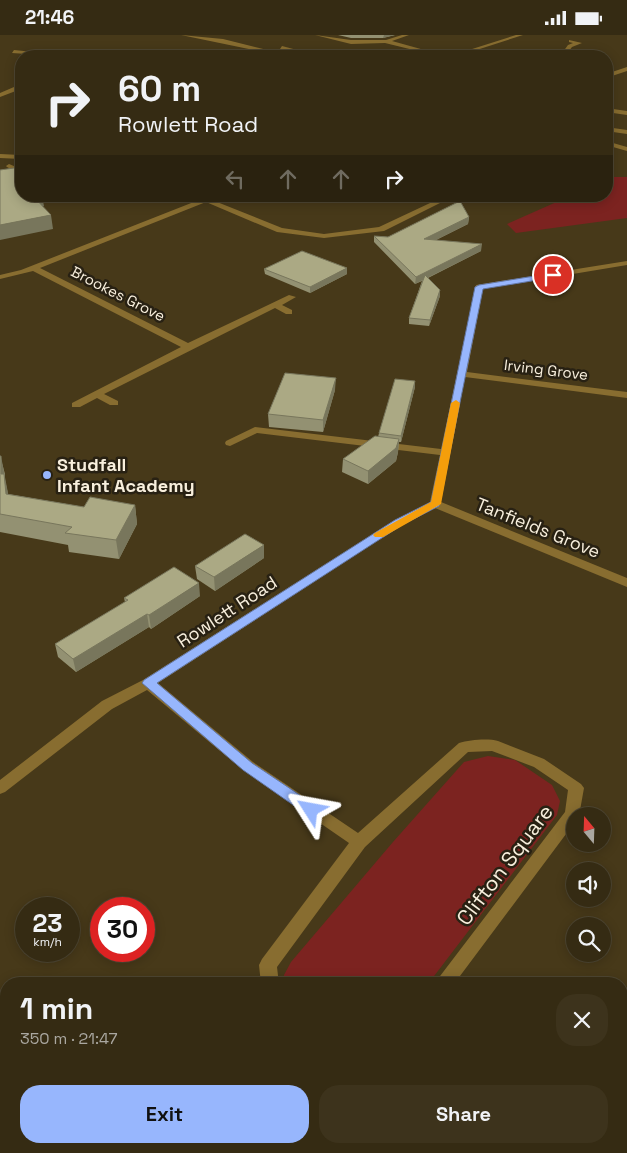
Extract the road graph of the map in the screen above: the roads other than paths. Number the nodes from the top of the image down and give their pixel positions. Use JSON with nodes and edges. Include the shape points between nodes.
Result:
{"nodes":[{"id":1,"x":183,"y":35,"type":"edge"},
{"id":2,"x":218,"y":35,"type":"edge"},
{"id":3,"x":317,"y":35,"type":"edge"},
{"id":4,"x":407,"y":35,"type":"edge"},
{"id":5,"x":521,"y":35,"type":"edge"},
{"id":6,"x":385,"y":41,"type":"junction"},
{"id":7,"x":571,"y":41,"type":"dead end"},
{"id":8,"x":263,"y":50,"type":"edge"},
{"id":9,"x":287,"y":50,"type":"edge"},
{"id":10,"x":420,"y":50,"type":"edge"},
{"id":11,"x":472,"y":50,"type":"edge"},
{"id":12,"x":567,"y":50,"type":"edge"},
{"id":13,"x":625,"y":70,"type":"edge"},
{"id":14,"x":613,"y":74,"type":"edge"},
{"id":15,"x":15,"y":90,"type":"edge"},
{"id":16,"x":0,"y":95,"type":"edge"},
{"id":17,"x":613,"y":111,"type":"edge"},
{"id":18,"x":627,"y":113,"type":"edge"},
{"id":19,"x":613,"y":130,"type":"edge"},
{"id":20,"x":627,"y":132,"type":"edge"},
{"id":21,"x":613,"y":145,"type":"edge"},
{"id":22,"x":627,"y":149,"type":"edge"},
{"id":23,"x":2,"y":157,"type":"edge"},
{"id":24,"x":15,"y":157,"type":"edge"},
{"id":25,"x":9,"y":166,"type":"dead end"},
{"id":26,"x":15,"y":169,"type":"edge"},
{"id":27,"x":201,"y":202,"type":"edge"},
{"id":28,"x":211,"y":202,"type":"edge"},
{"id":29,"x":438,"y":202,"type":"edge"},
{"id":30,"x":627,"y":263,"type":"edge"},
{"id":31,"x":34,"y":267,"type":"junction"},
{"id":32,"x":0,"y":277,"type":"edge"},
{"id":33,"x":292,"y":297,"type":"dead end"},
{"id":34,"x":275,"y":305,"type":"junction"},
{"id":35,"x":289,"y":312,"type":"dead end"},
{"id":36,"x":188,"y":347,"type":"junction"},
{"id":37,"x":462,"y":374,"type":"junction"},
{"id":38,"x":96,"y":395,"type":"junction"},
{"id":39,"x":627,"y":395,"type":"edge"},
{"id":40,"x":114,"y":403,"type":"dead end"},
{"id":41,"x":76,"y":405,"type":"dead end"},
{"id":42,"x":230,"y":443,"type":"dead end"},
{"id":43,"x":446,"y":453,"type":"junction"},
{"id":44,"x":435,"y":504,"type":"junction"},
{"id":45,"x":627,"y":583,"type":"edge"},
{"id":46,"x":148,"y":683,"type":"junction"},
{"id":47,"x":0,"y":788,"type":"edge"},
{"id":48,"x":359,"y":842,"type":"junction"},
{"id":49,"x":269,"y":977,"type":"edge"},
{"id":50,"x":448,"y":977,"type":"edge"}],
"edges":[{"from":1,"to":8,"type":"street"},
{"from":2,"to":9,"type":"street"},
{"from":3,"to":6,"type":"street","via":[[351,42]]},
{"from":4,"to":6,"type":"street"},
{"from":5,"to":11,"type":"street"},
{"from":6,"to":10,"type":"street"},
{"from":7,"to":12,"type":"street","via":[[582,44],[570,46]]},
{"from":13,"to":14,"type":"street"},
{"from":15,"to":16,"type":"street"},
{"from":17,"to":18,"type":"street"},
{"from":19,"to":20,"type":"street"},
{"from":21,"to":22,"type":"street"},
{"from":23,"to":24,"type":"street"},
{"from":25,"to":26,"type":"street"},
{"from":27,"to":31,"type":"street"},
{"from":28,"to":29,"type":"street","via":[[280,230],[324,236],[381,229]]},
{"from":30,"to":37,"type":"street","via":[[479,287]]},
{"from":31,"to":32,"type":"street"},
{"from":31,"to":36,"type":"street","name":"Brookes Grove"},
{"from":33,"to":34,"type":"street"},
{"from":34,"to":35,"type":"street"},
{"from":34,"to":36,"type":"street"},
{"from":36,"to":38,"type":"street"},
{"from":37,"to":39,"type":"street","name":"Irving Grove"},
{"from":37,"to":43,"type":"street"},
{"from":38,"to":40,"type":"street"},
{"from":38,"to":41,"type":"street"},
{"from":42,"to":43,"type":"street","via":[[255,430]]},
{"from":43,"to":44,"type":"street"},
{"from":44,"to":45,"type":"street","name":"Tanfields Grove"},
{"from":44,"to":46,"type":"street","name":"Rowlett Road","via":[[399,523]]},
{"from":46,"to":47,"type":"street","name":"Rowlett Road","via":[[107,705]]},
{"from":46,"to":48,"type":"street","via":[[248,766]]},
{"from":48,"to":49,"type":"street","name":"Clifton Square","via":[[268,965]]},
{"from":48,"to":50,"type":"street","name":"Clifton Square","via":[[464,747],[493,745],[539,763],[576,787],[572,814]]}]}
